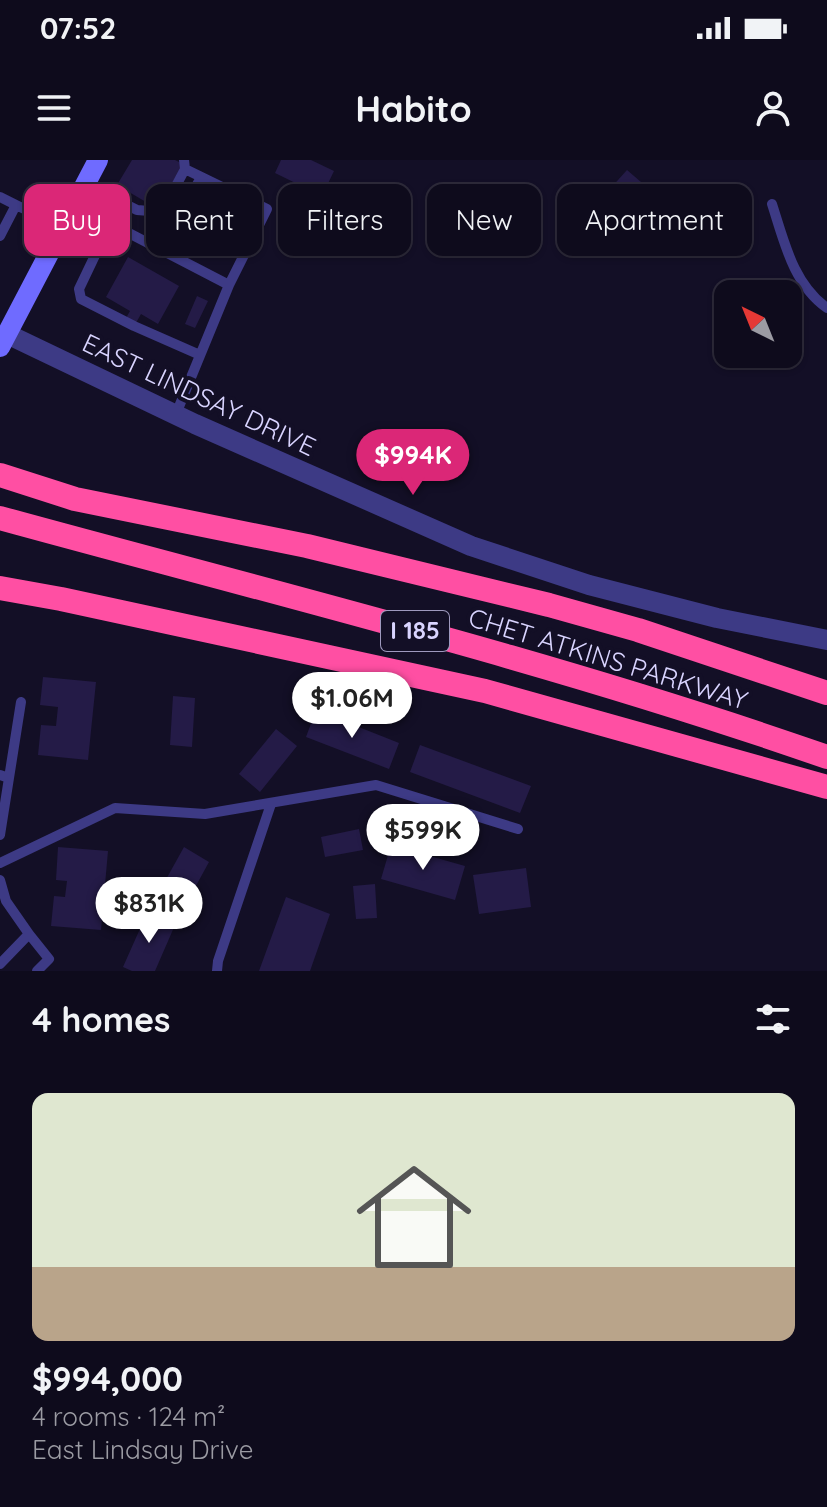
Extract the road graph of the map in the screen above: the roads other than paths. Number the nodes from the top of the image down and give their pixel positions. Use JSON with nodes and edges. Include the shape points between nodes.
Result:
{"nodes":[{"id":1,"x":98,"y":160,"type":"edge"},
{"id":2,"x":185,"y":164,"type":"edge"},
{"id":3,"x":201,"y":177,"type":"junction"},
{"id":4,"x":85,"y":184,"type":"edge"},
{"id":5,"x":175,"y":184,"type":"edge"},
{"id":6,"x":197,"y":184,"type":"edge"},
{"id":7,"x":215,"y":184,"type":"edge"},
{"id":8,"x":0,"y":197,"type":"edge"},
{"id":9,"x":772,"y":204,"type":"dead end"},
{"id":10,"x":16,"y":205,"type":"junction"},
{"id":11,"x":24,"y":209,"type":"edge"},
{"id":12,"x":130,"y":234,"type":"edge"},
{"id":13,"x":0,"y":236,"type":"edge"},
{"id":14,"x":47,"y":256,"type":"edge"},
{"id":15,"x":95,"y":256,"type":"edge"},
{"id":16,"x":244,"y":256,"type":"edge"},
{"id":17,"x":229,"y":285,"type":"junction"},
{"id":18,"x":827,"y":308,"type":"edge"},
{"id":19,"x":2,"y":337,"type":"edge"},
{"id":20,"x":200,"y":355,"type":"junction"},
{"id":21,"x":176,"y":414,"type":"junction"},
{"id":22,"x":0,"y":460,"type":"edge"},
{"id":23,"x":0,"y":475,"type":"edge"},
{"id":24,"x":75,"y":499,"type":"junction"},
{"id":25,"x":0,"y":518,"type":"edge"},
{"id":26,"x":0,"y":588,"type":"edge"},
{"id":27,"x":827,"y":640,"type":"edge"},
{"id":28,"x":827,"y":693,"type":"edge"},
{"id":29,"x":21,"y":702,"type":"dead end"},
{"id":30,"x":827,"y":757,"type":"edge"},
{"id":31,"x":4,"y":776,"type":"edge"},
{"id":32,"x":827,"y":787,"type":"edge"},
{"id":33,"x":271,"y":804,"type":"junction"},
{"id":34,"x":518,"y":829,"type":"dead end"},
{"id":35,"x":0,"y":835,"type":"edge"},
{"id":36,"x":0,"y":863,"type":"edge"},
{"id":37,"x":0,"y":880,"type":"edge"},
{"id":38,"x":29,"y":934,"type":"junction"},
{"id":39,"x":0,"y":964,"type":"edge"},
{"id":40,"x":37,"y":971,"type":"edge"},
{"id":41,"x":217,"y":971,"type":"edge"}],
"edges":[{"from":1,"to":4,"type":"main road"},
{"from":2,"to":3,"type":"lane"},
{"from":2,"to":5,"type":"lane"},
{"from":3,"to":6,"type":"lane"},
{"from":3,"to":7,"type":"lane"},
{"from":8,"to":10,"type":"lane"},
{"from":9,"to":18,"type":"lane","via":[[791,262],[809,293]]},
{"from":10,"to":11,"type":"lane"},
{"from":10,"to":13,"type":"lane"},
{"from":12,"to":17,"type":"lane"},
{"from":14,"to":19,"type":"main road"},
{"from":15,"to":20,"type":"lane","via":[[79,289],[81,299]]},
{"from":16,"to":17,"type":"lane"},
{"from":17,"to":20,"type":"lane"},
{"from":19,"to":21,"type":"street","name":"EAST LINDSAY DRIVE"},
{"from":20,"to":21,"type":"lane"},
{"from":21,"to":27,"type":"street","name":"EAST LINDSAY DRIVE","via":[[471,546],[603,589]]},
{"from":22,"to":24,"type":"highway"},
{"from":23,"to":24,"type":"highway","name":"CHET ATKINS PARKWAY","number":"I 185"},
{"from":24,"to":28,"type":"highway","name":"CHET ATKINS PARKWAY","number":"I 185","via":[[307,546],[549,605]]},
{"from":25,"to":30,"type":"highway","name":"CHET ATKINS PARKWAY","number":"I 185","via":[[557,670]]},
{"from":26,"to":32,"type":"highway","via":[[485,691]]},
{"from":29,"to":31,"type":"lane"},
{"from":31,"to":35,"type":"lane"},
{"from":33,"to":34,"type":"lane","via":[[376,785]]},
{"from":33,"to":36,"type":"lane","via":[[205,814],[115,808]]},
{"from":33,"to":41,"type":"lane"},
{"from":37,"to":38,"type":"lane","via":[[6,901]]},
{"from":38,"to":39,"type":"lane"},
{"from":38,"to":40,"type":"lane","via":[[49,959]]}]}
